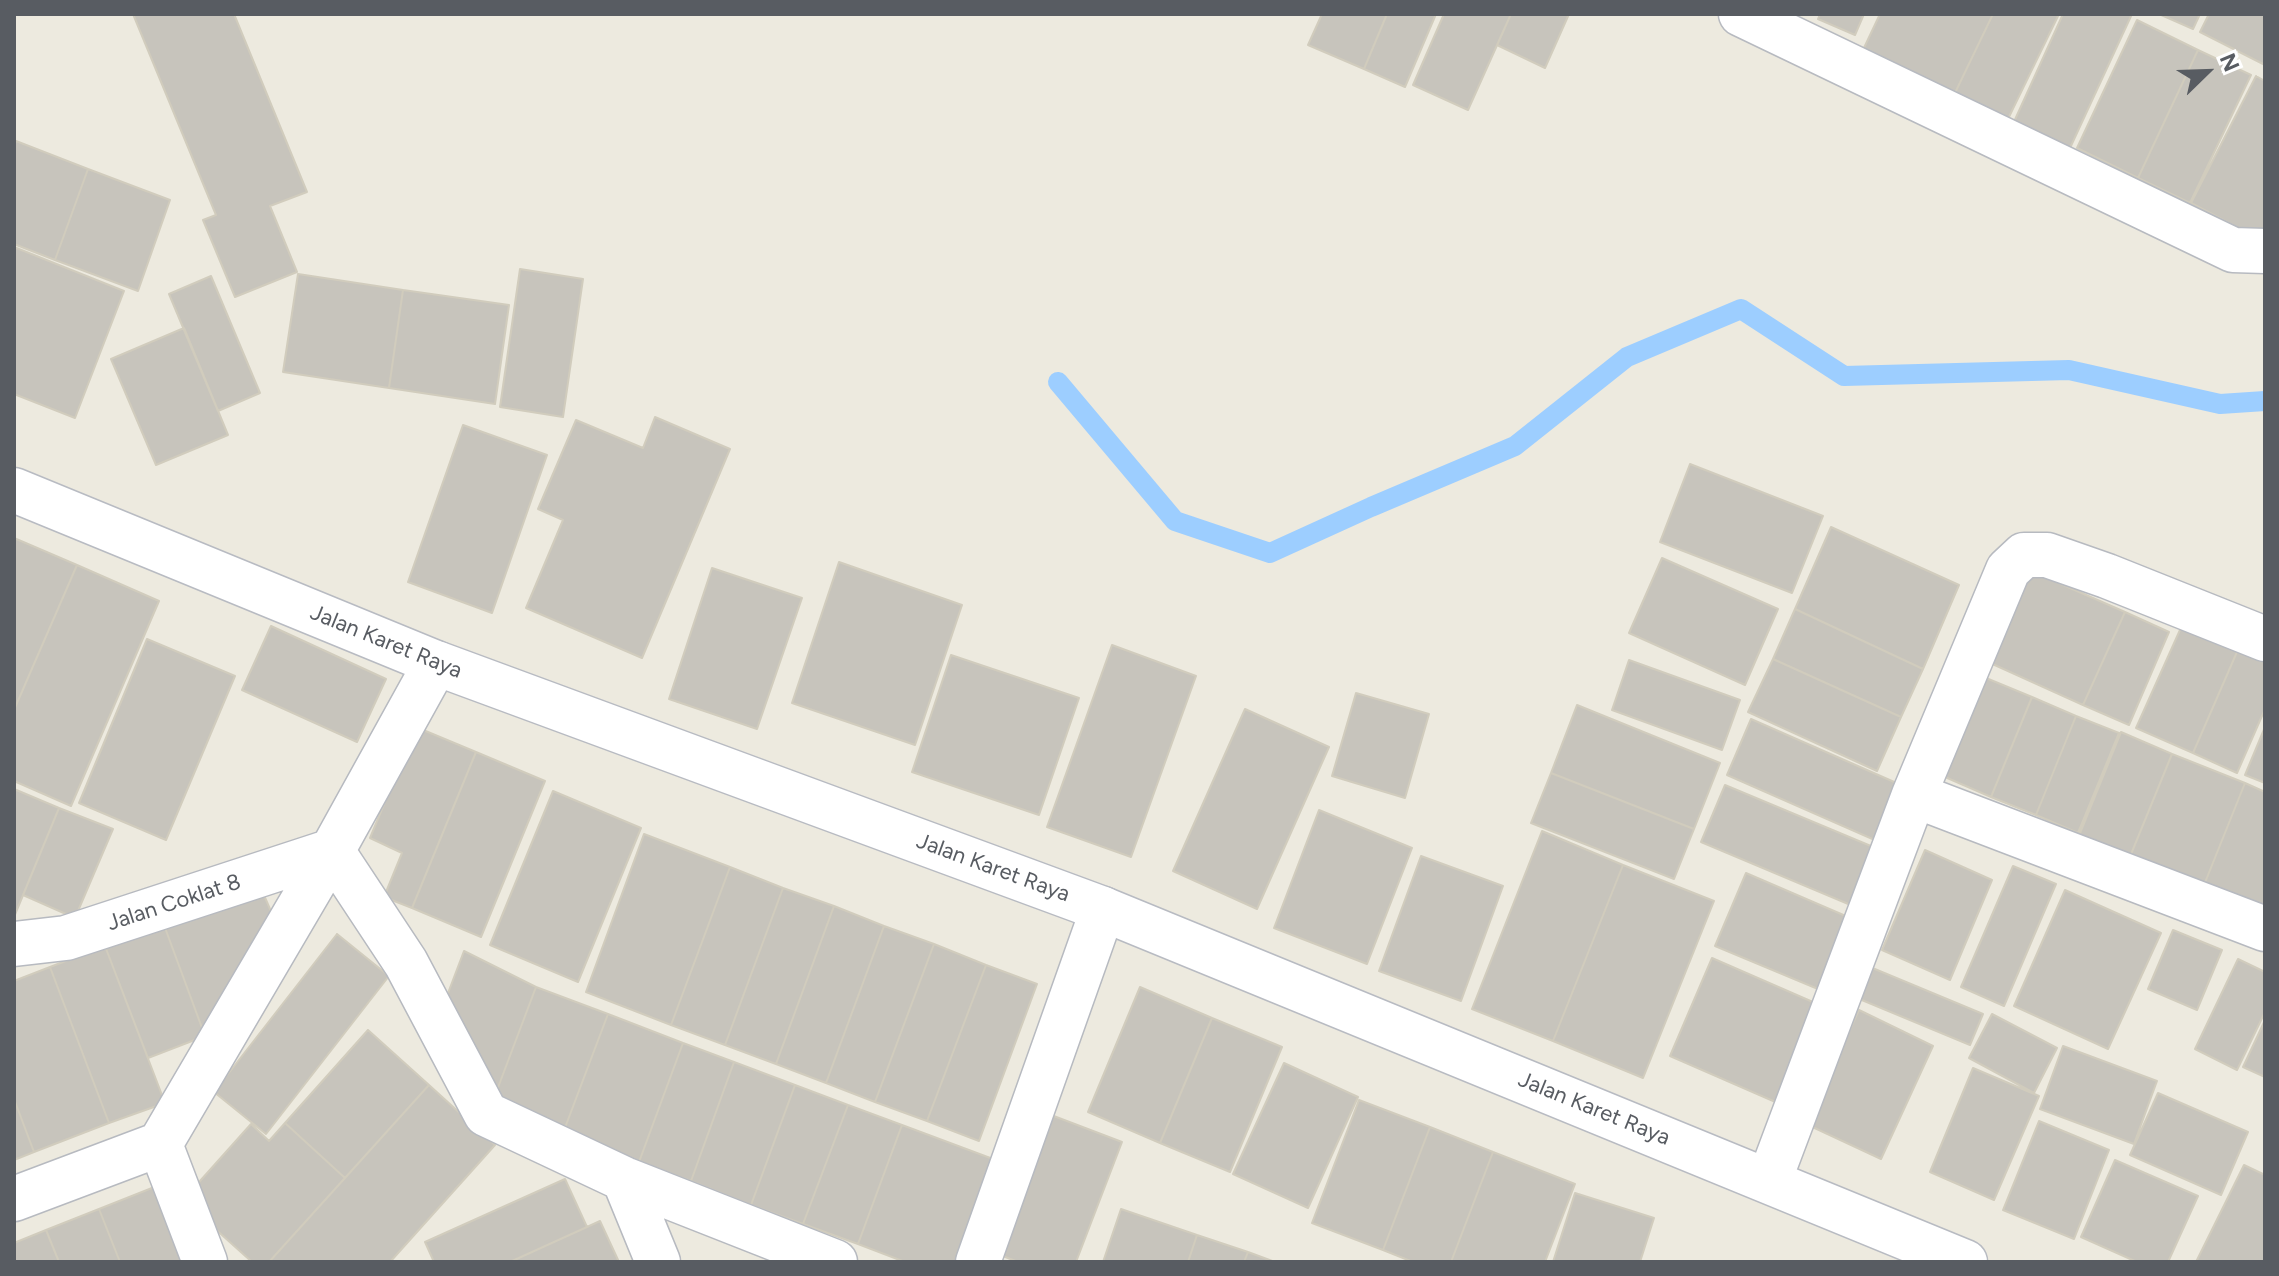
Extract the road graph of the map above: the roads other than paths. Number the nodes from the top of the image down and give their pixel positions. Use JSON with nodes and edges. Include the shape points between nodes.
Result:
{"nodes":[{"id":1,"x":1741,"y":14,"type":"edge"},
{"id":2,"x":2265,"y":251,"type":"edge"},
{"id":3,"x":14,"y":490,"type":"edge"},
{"id":4,"x":2265,"y":639,"type":"edge"},
{"id":5,"x":436,"y":663,"type":"junction"},
{"id":6,"x":1914,"y":795,"type":"junction"},
{"id":7,"x":332,"y":851,"type":"junction"},
{"id":8,"x":1103,"y":909,"type":"junction"},
{"id":9,"x":2265,"y":929,"type":"edge"},
{"id":10,"x":14,"y":944,"type":"edge"},
{"id":11,"x":160,"y":1144,"type":"junction"},
{"id":12,"x":624,"y":1179,"type":"junction"},
{"id":13,"x":1769,"y":1181,"type":"junction"},
{"id":14,"x":14,"y":1199,"type":"edge"},
{"id":15,"x":205,"y":1262,"type":"edge"},
{"id":16,"x":658,"y":1262,"type":"edge"},
{"id":17,"x":835,"y":1262,"type":"edge"},
{"id":18,"x":978,"y":1262,"type":"edge"},
{"id":19,"x":1965,"y":1262,"type":"edge"}],
"edges":[{"from":1,"to":2,"type":"street","via":[[2233,250]]},
{"from":3,"to":5,"type":"street","name":"Jalan Karet Raya"},
{"from":4,"to":6,"type":"street","via":[[2047,555],[2024,555],[2008,570]]},
{"from":5,"to":7,"type":"street"},
{"from":5,"to":8,"type":"street","name":"Jalan Karet Raya"},
{"from":6,"to":9,"type":"street"},
{"from":6,"to":13,"type":"street"},
{"from":7,"to":10,"type":"street","name":"Jalan Coklat 8","via":[[66,938]]},
{"from":7,"to":11,"type":"street"},
{"from":7,"to":12,"type":"street","via":[[406,963],[486,1114]]},
{"from":8,"to":13,"type":"street","name":"Jalan Karet Raya"},
{"from":8,"to":18,"type":"street"},
{"from":11,"to":14,"type":"street"},
{"from":11,"to":15,"type":"street"},
{"from":12,"to":16,"type":"street"},
{"from":12,"to":17,"type":"street"},
{"from":13,"to":19,"type":"street","name":"Jalan Karet Raya"}]}
